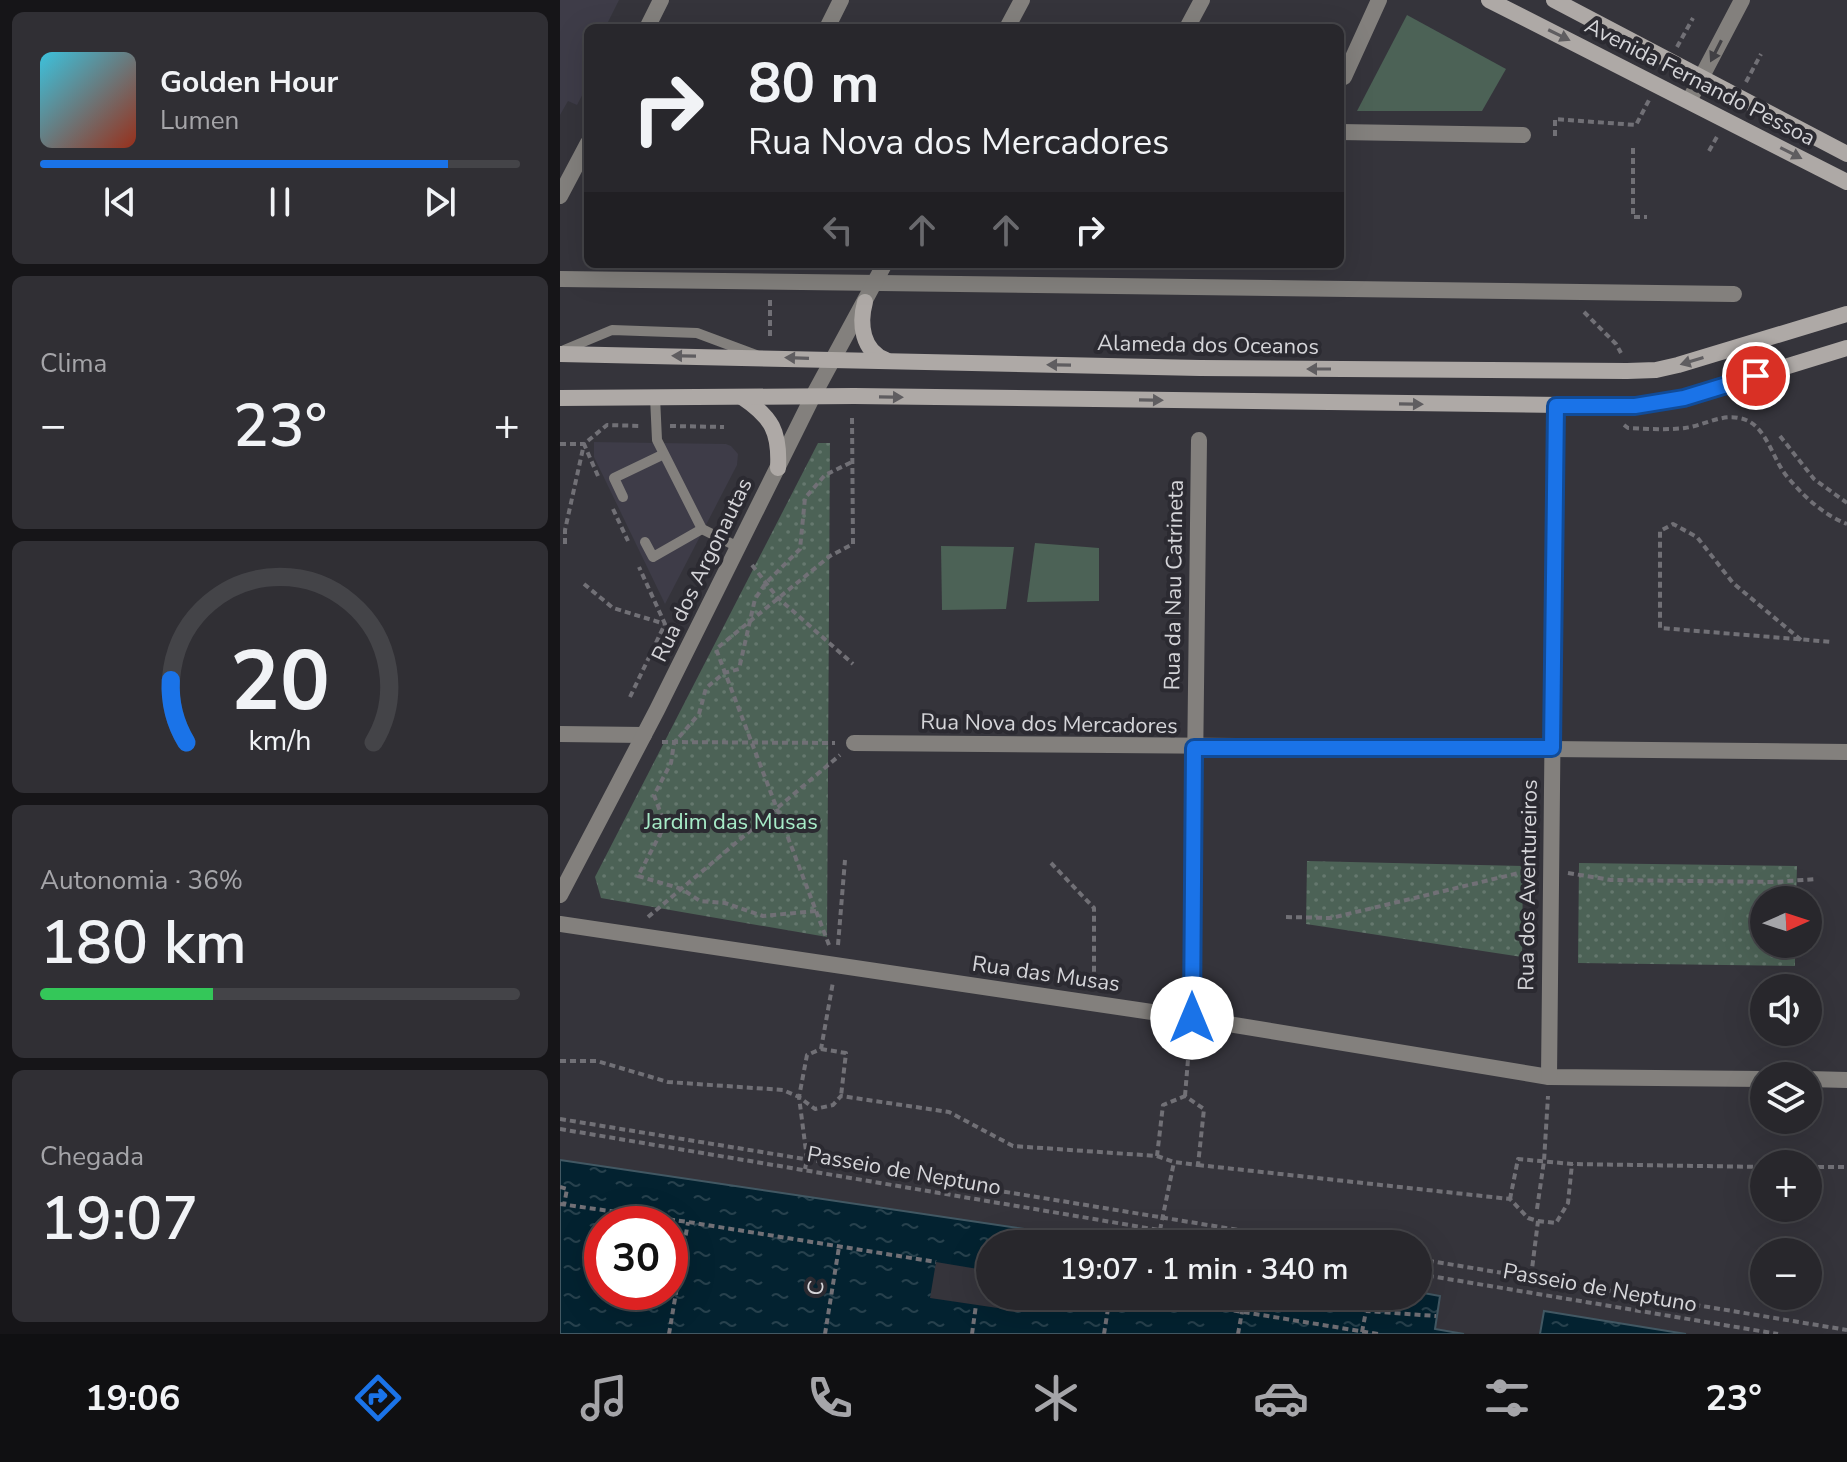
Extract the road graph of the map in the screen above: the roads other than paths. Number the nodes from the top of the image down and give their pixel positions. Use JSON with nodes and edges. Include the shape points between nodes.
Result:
{"nodes":[{"id":1,"x":661,"y":0,"type":"edge"},
{"id":2,"x":841,"y":0,"type":"edge"},
{"id":3,"x":1022,"y":0,"type":"edge"},
{"id":4,"x":1202,"y":0,"type":"edge"},
{"id":5,"x":1379,"y":0,"type":"edge"},
{"id":6,"x":1489,"y":0,"type":"edge"},
{"id":7,"x":1554,"y":0,"type":"edge"},
{"id":8,"x":1742,"y":0,"type":"edge"},
{"id":9,"x":649,"y":24,"type":"edge"},
{"id":10,"x":829,"y":24,"type":"edge"},
{"id":11,"x":1009,"y":24,"type":"edge"},
{"id":12,"x":1189,"y":24,"type":"edge"},
{"id":13,"x":1344,"y":77,"type":"dead end"},
{"id":14,"x":1702,"y":77,"type":"junction"},
{"id":15,"x":1689,"y":101,"type":"junction"},
{"id":16,"x":1344,"y":132,"type":"edge"},
{"id":17,"x":1523,"y":135,"type":"dead end"},
{"id":18,"x":584,"y":151,"type":"edge"},
{"id":19,"x":1847,"y":154,"type":"edge"},
{"id":20,"x":1847,"y":182,"type":"edge"},
{"id":21,"x":560,"y":196,"type":"edge"},
{"id":22,"x":882,"y":268,"type":"edge"},
{"id":23,"x":560,"y":279,"type":"edge"},
{"id":24,"x":875,"y":283,"type":"junction"},
{"id":25,"x":1734,"y":294,"type":"dead end"},
{"id":26,"x":865,"y":302,"type":"junction"},
{"id":27,"x":1847,"y":314,"type":"edge"},
{"id":28,"x":1847,"y":348,"type":"edge"},
{"id":29,"x":560,"y":353,"type":"edge"},
{"id":30,"x":762,"y":357,"type":"junction"},
{"id":31,"x":833,"y":360,"type":"junction"},
{"id":32,"x":887,"y":361,"type":"junction"},
{"id":33,"x":813,"y":396,"type":"junction"},
{"id":34,"x":655,"y":397,"type":"junction"},
{"id":35,"x":741,"y":397,"type":"junction"},
{"id":36,"x":560,"y":401,"type":"edge"},
{"id":37,"x":1556,"y":406,"type":"junction"},
{"id":38,"x":1199,"y":440,"type":"dead end"},
{"id":39,"x":662,"y":455,"type":"junction"},
{"id":40,"x":778,"y":468,"type":"junction"},
{"id":41,"x":623,"y":497,"type":"dead end"},
{"id":42,"x":702,"y":529,"type":"junction"},
{"id":43,"x":645,"y":542,"type":"dead end"},
{"id":44,"x":738,"y":547,"type":"junction"},
{"id":45,"x":560,"y":734,"type":"edge"},
{"id":46,"x":644,"y":735,"type":"junction"},
{"id":47,"x":854,"y":743,"type":"road end"},
{"id":48,"x":1194,"y":748,"type":"junction"},
{"id":49,"x":1552,"y":748,"type":"junction"},
{"id":50,"x":1847,"y":752,"type":"edge"},
{"id":51,"x":560,"y":895,"type":"edge"},
{"id":52,"x":560,"y":924,"type":"edge"},
{"id":53,"x":1192,"y":1018,"type":"junction"},
{"id":54,"x":1549,"y":1077,"type":"junction"},
{"id":55,"x":1750,"y":1079,"type":"edge"},
{"id":56,"x":1822,"y":1079,"type":"edge"},
{"id":57,"x":1847,"y":1080,"type":"edge"}],
"edges":[{"from":1,"to":9,"type":"street"},
{"from":2,"to":10,"type":"street"},
{"from":3,"to":11,"type":"street"},
{"from":4,"to":12,"type":"street"},
{"from":5,"to":13,"type":"street"},
{"from":6,"to":15,"type":"main road","name":"Avenida Fernando Pessoa","one_way":true},
{"from":7,"to":14,"type":"main road","name":"Avenida Fernando Pessoa"},
{"from":8,"to":14,"type":"street","one_way":true},
{"from":14,"to":15,"type":"street"},
{"from":14,"to":19,"type":"main road","name":"Avenida Fernando Pessoa"},
{"from":15,"to":20,"type":"main road","name":"Avenida Fernando Pessoa","one_way":true},
{"from":16,"to":17,"type":"street"},
{"from":18,"to":21,"type":"street"},
{"from":22,"to":24,"type":"street","name":"Rua dos Argonautas"},
{"from":23,"to":24,"type":"street"},
{"from":24,"to":25,"type":"street"},
{"from":24,"to":26,"type":"street","name":"Rua dos Argonautas"},
{"from":26,"to":31,"type":"street","name":"Rua dos Argonautas"},
{"from":26,"to":32,"type":"main road","via":[[866,340]]},
{"from":27,"to":32,"type":"main road","name":"Alameda dos Oceanos","one_way":true,"via":[[1656,370]]},
{"from":28,"to":37,"type":"main road","via":[[1684,398],[1622,406]]},
{"from":30,"to":29,"type":"main road","name":"Alameda dos Oceanos","one_way":true},
{"from":29,"to":30,"type":"lane","via":[[612,330],[697,333]]},
{"from":31,"to":30,"type":"main road","name":"Alameda dos Oceanos","one_way":true},
{"from":31,"to":32,"type":"main road","name":"Alameda dos Oceanos"},
{"from":31,"to":33,"type":"street","name":"Rua dos Argonautas"},
{"from":33,"to":35,"type":"main road"},
{"from":33,"to":37,"type":"main road","one_way":true},
{"from":33,"to":40,"type":"street","name":"Rua dos Argonautas"},
{"from":34,"to":35,"type":"main road"},
{"from":34,"to":36,"type":"main road"},
{"from":34,"to":39,"type":"lane"},
{"from":35,"to":40,"type":"main road","via":[[774,429]]},
{"from":37,"to":49,"type":"street","name":"Rua dos Aventureiros"},
{"from":38,"to":48,"type":"street","name":"Rua da Nau Catrineta"},
{"from":39,"to":41,"type":"lane","via":[[614,478]]},
{"from":39,"to":42,"type":"lane"},
{"from":40,"to":44,"type":"street","name":"Rua dos Argonautas"},
{"from":42,"to":43,"type":"lane","via":[[653,557]]},
{"from":42,"to":44,"type":"lane"},
{"from":44,"to":46,"type":"street","name":"Rua dos Argonautas"},
{"from":45,"to":46,"type":"street"},
{"from":46,"to":51,"type":"street","name":"Rua dos Argonautas"},
{"from":47,"to":48,"type":"street","name":"Rua Nova dos Mercadores"},
{"from":48,"to":49,"type":"street","name":"Rua Nova dos Mercadores"},
{"from":48,"to":53,"type":"street","name":"Rua da Nau Catrineta"},
{"from":49,"to":50,"type":"street","name":"Rua Nova dos Mercadores"},
{"from":49,"to":54,"type":"street","name":"Rua dos Aventureiros"},
{"from":52,"to":53,"type":"street","name":"Rua das Musas"},
{"from":53,"to":54,"type":"street","name":"Rua das Musas"},
{"from":54,"to":55,"type":"street","name":"Rua das Musas"},
{"from":56,"to":57,"type":"street"}]}
